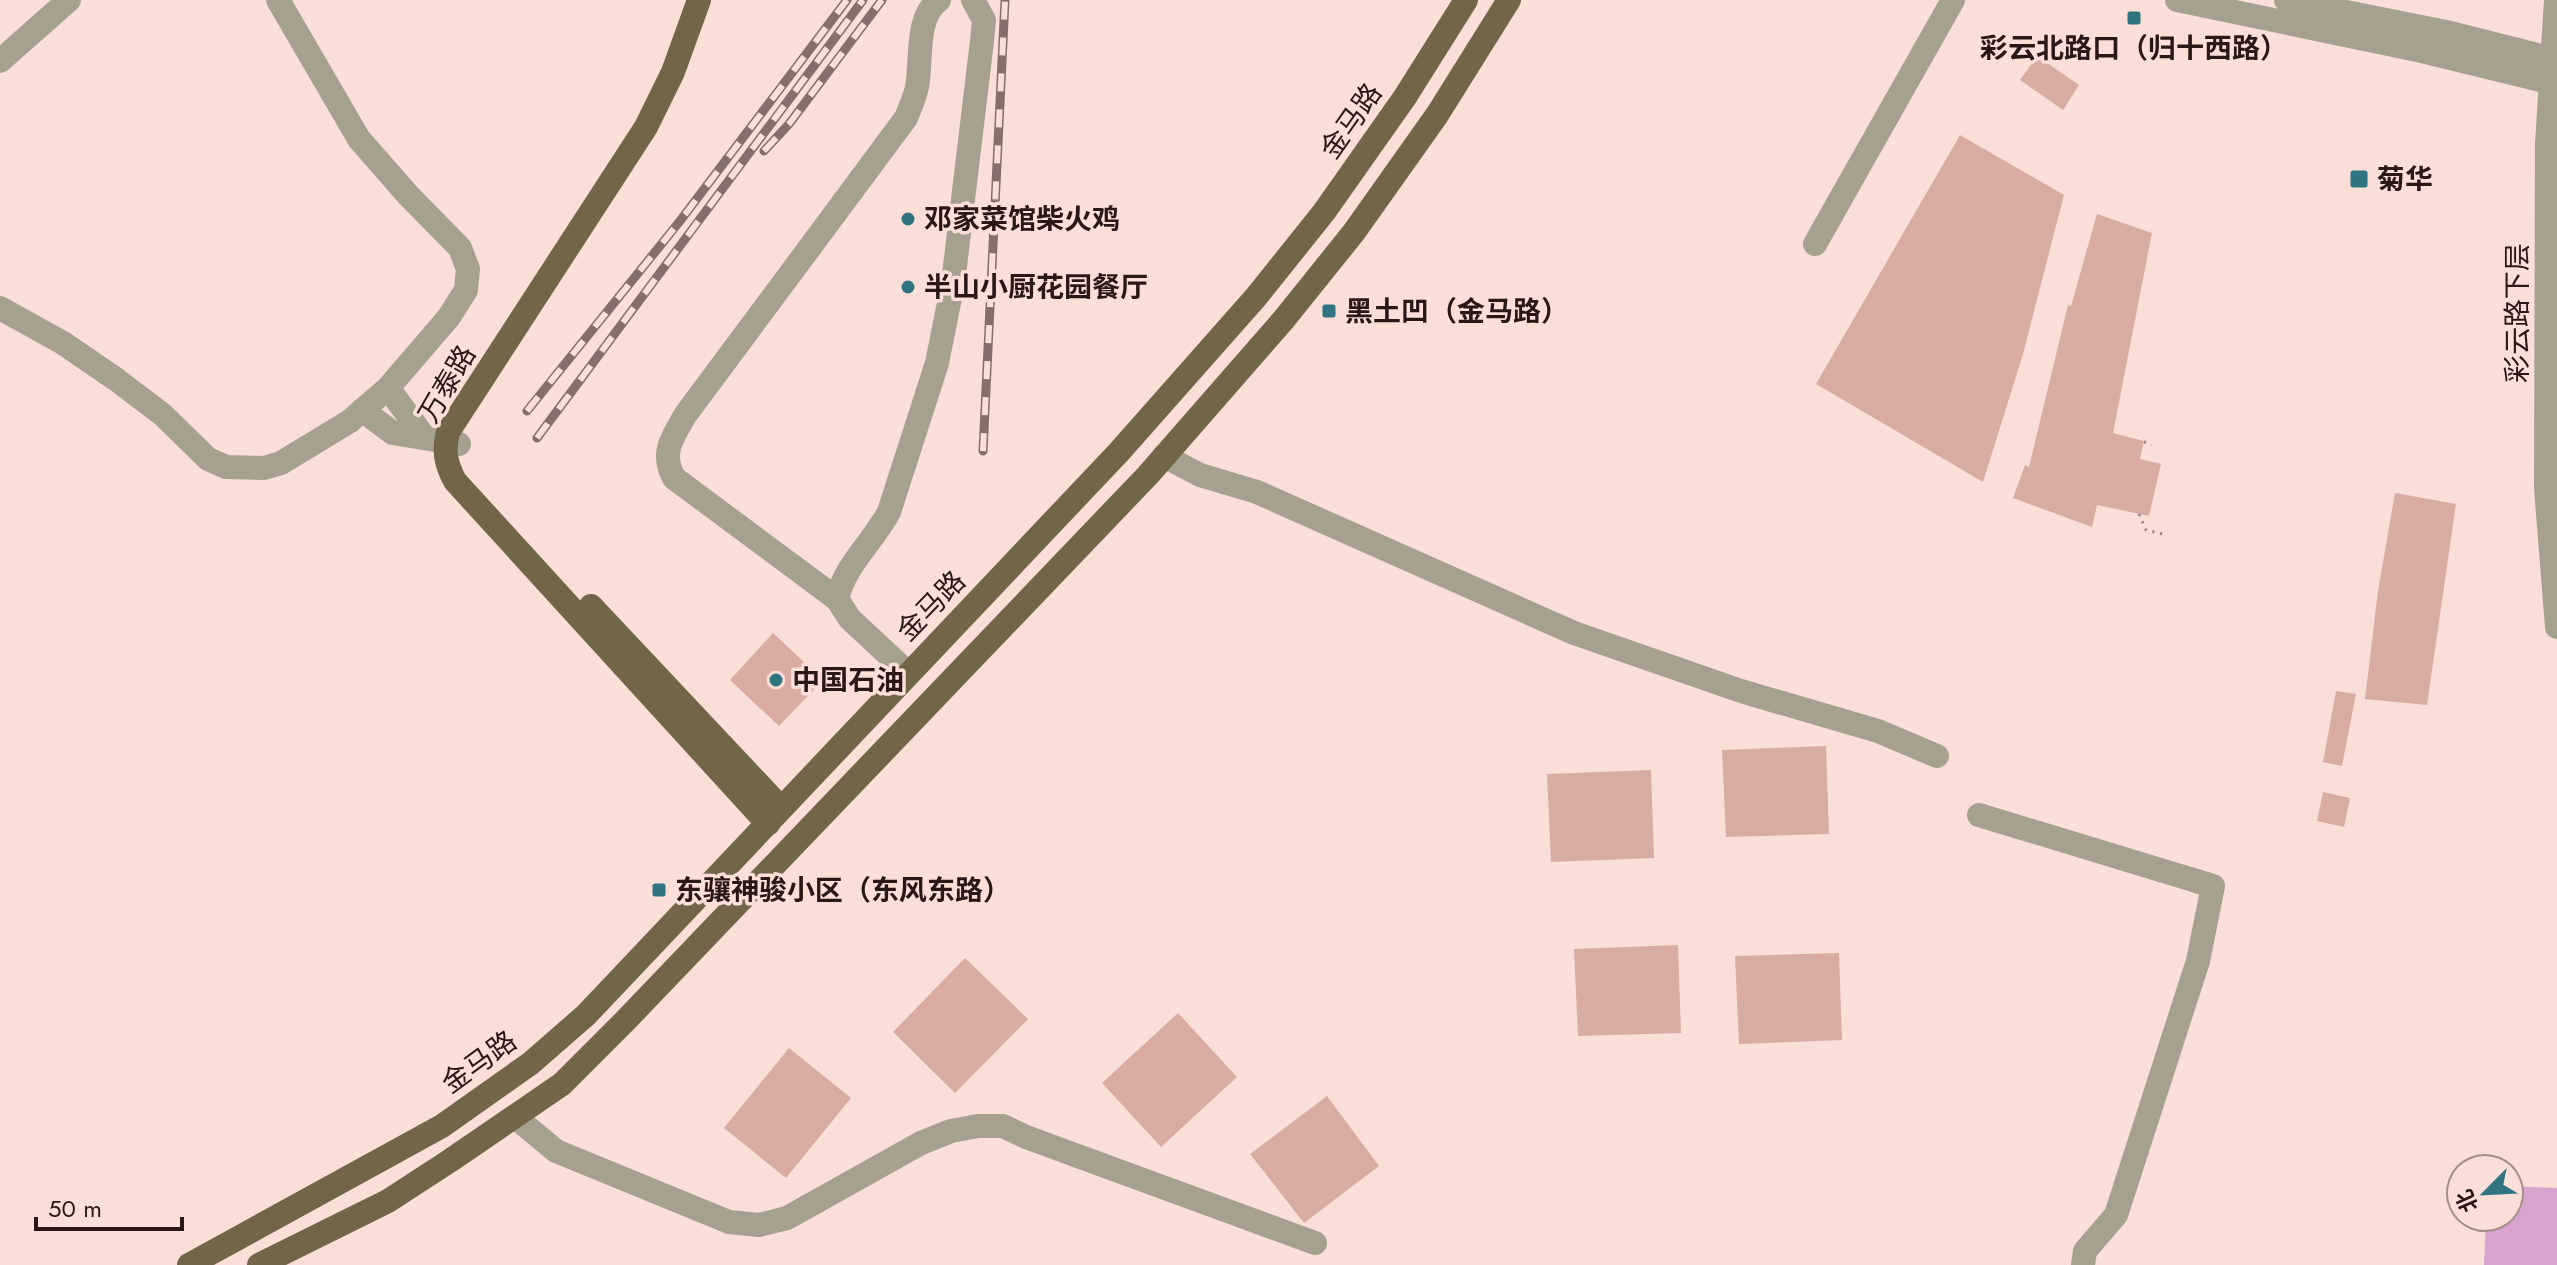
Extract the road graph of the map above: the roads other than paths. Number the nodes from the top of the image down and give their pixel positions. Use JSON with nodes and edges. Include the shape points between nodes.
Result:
{"nodes":[{"id":1,"x":69,"y":0,"type":"edge"},
{"id":2,"x":278,"y":0,"type":"edge"},
{"id":3,"x":699,"y":0,"type":"edge"},
{"id":4,"x":714,"y":0,"type":"edge"},
{"id":5,"x":939,"y":0,"type":"edge"},
{"id":6,"x":973,"y":0,"type":"edge"},
{"id":7,"x":1466,"y":0,"type":"edge"},
{"id":8,"x":1509,"y":0,"type":"edge"},
{"id":9,"x":1953,"y":0,"type":"edge"},
{"id":10,"x":2177,"y":0,"type":"edge"},
{"id":11,"x":2286,"y":0,"type":"edge"},
{"id":12,"x":2556,"y":0,"type":"edge"},
{"id":13,"x":0,"y":61,"type":"edge"},
{"id":14,"x":2555,"y":72,"type":"edge"},
{"id":15,"x":1815,"y":244,"type":"dead end"},
{"id":16,"x":0,"y":308,"type":"edge"},
{"id":17,"x":388,"y":388,"type":"junction"},
{"id":18,"x":362,"y":410,"type":"junction"},
{"id":19,"x":443,"y":442,"type":"junction"},
{"id":20,"x":1164,"y":456,"type":"junction"},
{"id":21,"x":837,"y":599,"type":"junction"},
{"id":22,"x":2557,"y":627,"type":"edge"},
{"id":23,"x":908,"y":673,"type":"junction"},
{"id":24,"x":1937,"y":756,"type":"dead end"},
{"id":25,"x":1979,"y":815,"type":"dead end"},
{"id":26,"x":775,"y":816,"type":"junction"},
{"id":27,"x":515,"y":1117,"type":"junction"},
{"id":28,"x":1315,"y":1243,"type":"dead end"},
{"id":29,"x":189,"y":1265,"type":"edge"},
{"id":30,"x":259,"y":1265,"type":"edge"},
{"id":31,"x":2083,"y":1265,"type":"edge"}],
"edges":[{"from":1,"to":13,"type":"street"},
{"from":2,"to":17,"type":"street","via":[[359,139],[460,248],[468,269],[466,290],[449,317]]},
{"from":3,"to":19,"type":"main road","name":"万泰路","via":[[646,127]]},
{"from":4,"to":19,"type":"main road","name":"万泰路","via":[[659,134]]},
{"from":5,"to":21,"type":"street","via":[[931,5],[923,28],[917,88],[906,118],[668,444],[666,456],[674,478]]},
{"from":6,"to":21,"type":"street","via":[[984,20],[982,41],[953,283],[937,363],[889,512],[843,577]]},
{"from":7,"to":23,"type":"main road","name":"金马路","via":[[1342,187],[1256,297],[1119,452]]},
{"from":8,"to":20,"type":"main road","via":[[1437,115],[1354,232]]},
{"from":9,"to":15,"type":"street"},
{"from":10,"to":14,"type":"street","via":[[2422,51]]},
{"from":11,"to":14,"type":"street","via":[[2446,32]]},
{"from":12,"to":14,"type":"street","name":"彩云路下层"},
{"from":14,"to":22,"type":"street","name":"彩云路下层","via":[[2547,144],[2546,488]]},
{"from":16,"to":18,"type":"street","via":[[117,380],[208,459],[226,467],[281,463]]},
{"from":17,"to":18,"type":"street"},
{"from":17,"to":19,"type":"street"},
{"from":18,"to":19,"type":"street","via":[[393,433]]},
{"from":19,"to":26,"type":"main road","name":"万泰路"},
{"from":20,"to":24,"type":"street","via":[[1574,633],[1878,731]]},
{"from":20,"to":27,"type":"main road","via":[[626,1020],[562,1084]]},
{"from":21,"to":23,"type":"street","via":[[850,619]]},
{"from":23,"to":26,"type":"main road","name":"金马路"},
{"from":25,"to":31,"type":"street","via":[[2213,886],[2198,961],[2116,1215],[2085,1251]]},
{"from":26,"to":29,"type":"main road","name":"金马路","via":[[586,1015],[531,1063],[442,1126]]},
{"from":27,"to":28,"type":"street","via":[[556,1151],[729,1222],[759,1225],[787,1218],[921,1143],[951,1131],[1003,1126]]},
{"from":27,"to":30,"type":"main road","via":[[388,1201]]}]}
